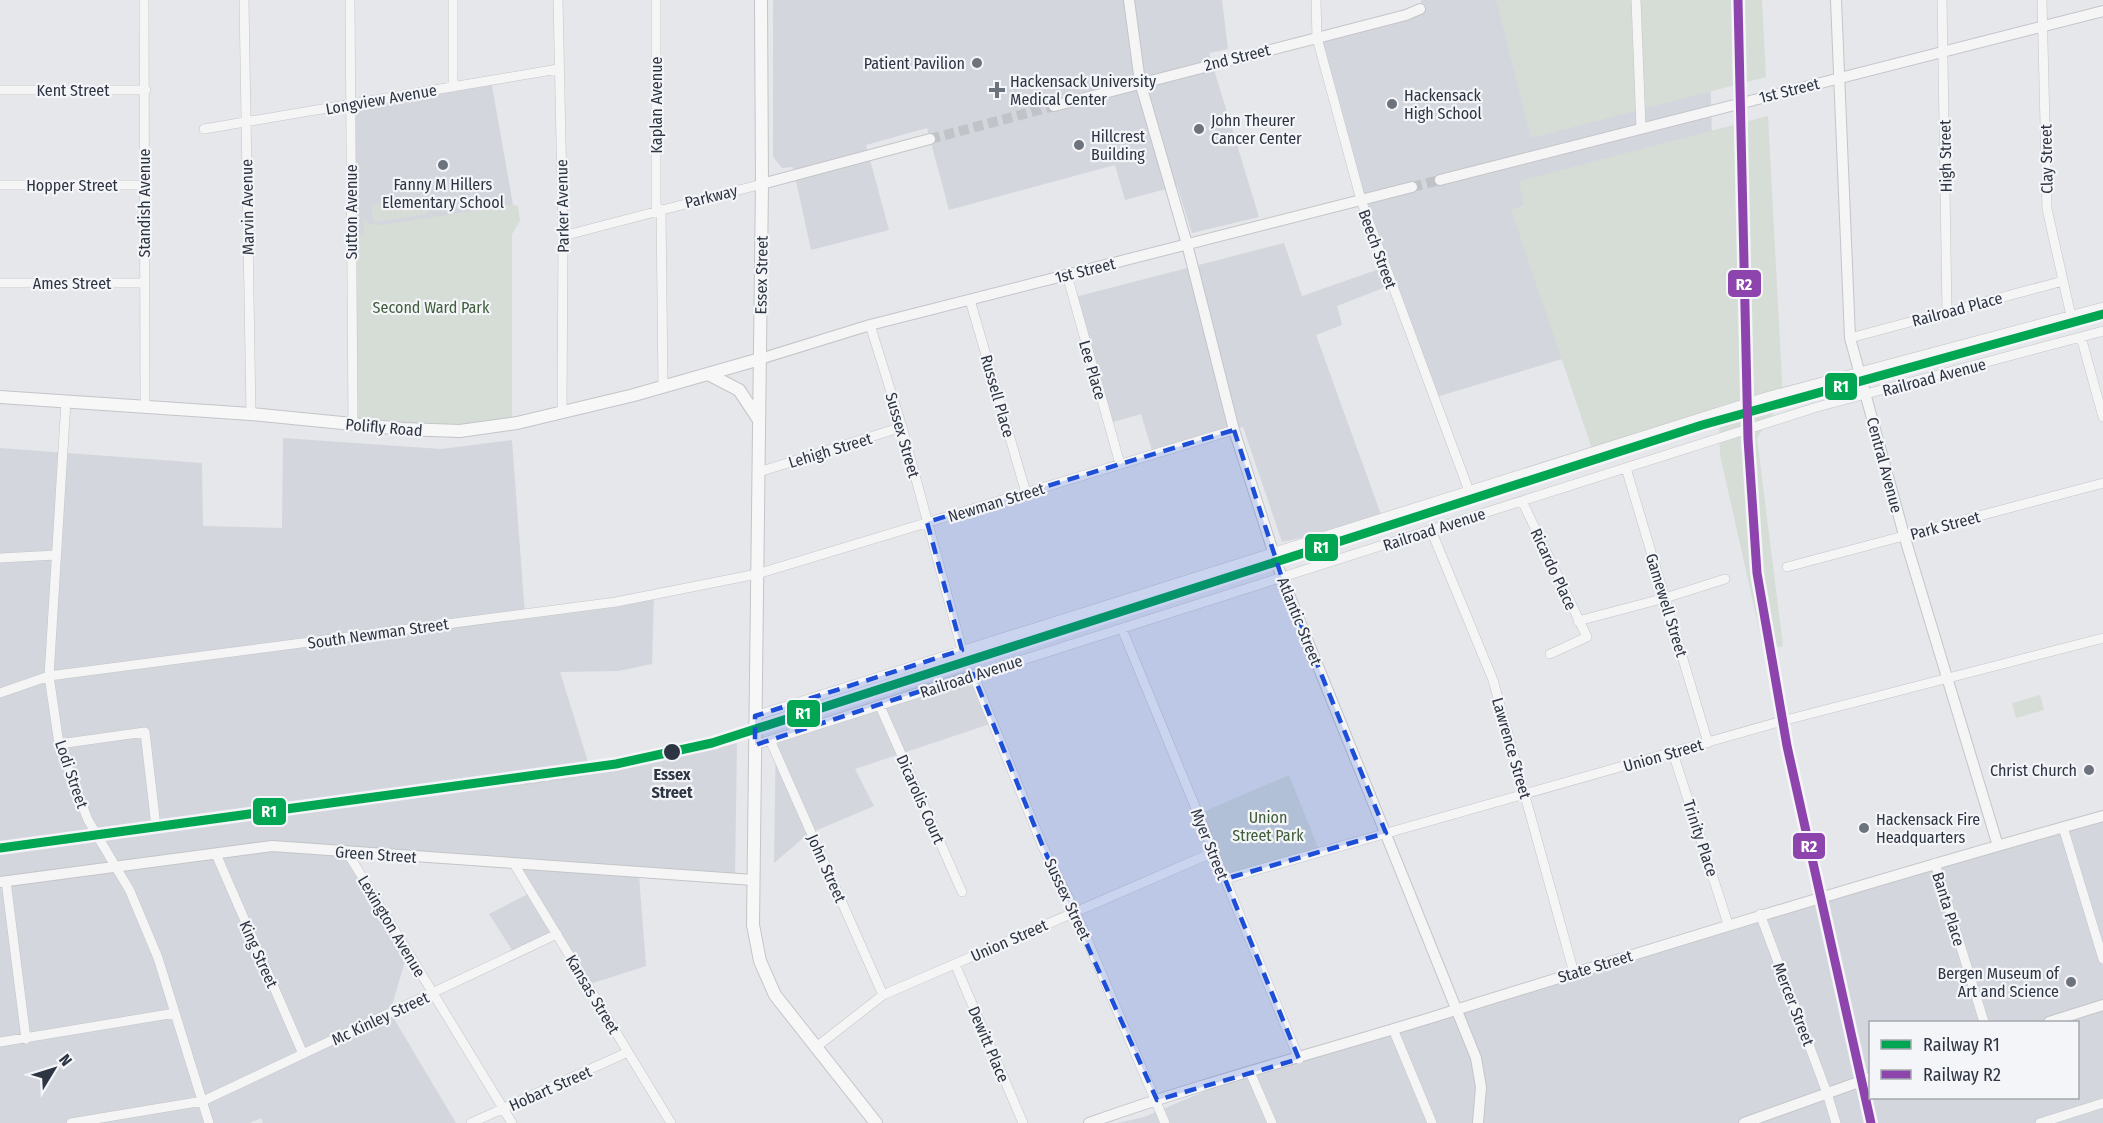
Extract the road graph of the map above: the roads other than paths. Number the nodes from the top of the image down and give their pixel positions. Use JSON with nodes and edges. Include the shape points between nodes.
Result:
{"nodes":[{"id":1,"x":144,"y":0,"type":"edge"},
{"id":2,"x":244,"y":0,"type":"edge"},
{"id":3,"x":350,"y":0,"type":"edge"},
{"id":4,"x":453,"y":0,"type":"edge"},
{"id":5,"x":558,"y":0,"type":"edge"},
{"id":6,"x":656,"y":0,"type":"edge"},
{"id":7,"x":761,"y":0,"type":"edge"},
{"id":8,"x":1129,"y":0,"type":"edge"},
{"id":9,"x":1316,"y":0,"type":"edge"},
{"id":10,"x":1636,"y":0,"type":"edge"},
{"id":11,"x":1836,"y":0,"type":"edge"},
{"id":12,"x":1942,"y":0,"type":"edge"},
{"id":13,"x":2042,"y":0,"type":"edge"},
{"id":14,"x":1420,"y":4,"type":"edge"},
{"id":15,"x":2103,"y":11,"type":"edge"},
{"id":16,"x":2043,"y":26,"type":"junction"},
{"id":17,"x":1317,"y":38,"type":"junction"},
{"id":18,"x":1943,"y":51,"type":"junction"},
{"id":19,"x":558,"y":69,"type":"junction"},
{"id":20,"x":1837,"y":78,"type":"junction"},
{"id":21,"x":1140,"y":82,"type":"junction"},
{"id":22,"x":453,"y":87,"type":"junction"},
{"id":23,"x":0,"y":90,"type":"edge"},
{"id":24,"x":146,"y":90,"type":"junction"},
{"id":25,"x":351,"y":104,"type":"junction"},
{"id":26,"x":1054,"y":106,"type":"tunnel mouth"},
{"id":27,"x":245,"y":122,"type":"junction"},
{"id":28,"x":1641,"y":128,"type":"junction"},
{"id":29,"x":204,"y":129,"type":"dead end"},
{"id":30,"x":930,"y":139,"type":"tunnel mouth"},
{"id":31,"x":1440,"y":180,"type":"tunnel mouth"},
{"id":32,"x":762,"y":184,"type":"junction"},
{"id":33,"x":0,"y":185,"type":"edge"},
{"id":34,"x":144,"y":185,"type":"junction"},
{"id":35,"x":1412,"y":187,"type":"tunnel mouth"},
{"id":36,"x":1360,"y":200,"type":"junction"},
{"id":37,"x":659,"y":210,"type":"junction"},
{"id":38,"x":563,"y":236,"type":"junction"},
{"id":39,"x":1187,"y":244,"type":"junction"},
{"id":40,"x":1067,"y":275,"type":"junction"},
{"id":41,"x":2063,"y":281,"type":"junction"},
{"id":42,"x":0,"y":283,"type":"edge"},
{"id":43,"x":144,"y":283,"type":"junction"},
{"id":44,"x":970,"y":300,"type":"junction"},
{"id":45,"x":2103,"y":307,"type":"edge"},
{"id":46,"x":1947,"y":312,"type":"junction"},
{"id":47,"x":2071,"y":316,"type":"junction"},
{"id":48,"x":870,"y":325,"type":"junction"},
{"id":49,"x":2103,"y":331,"type":"edge"},
{"id":50,"x":2082,"y":337,"type":"junction"},
{"id":51,"x":1850,"y":338,"type":"junction"},
{"id":52,"x":760,"y":359,"type":"junction"},
{"id":53,"x":1861,"y":372,"type":"junction"},
{"id":54,"x":708,"y":374,"type":"junction"},
{"id":55,"x":663,"y":387,"type":"junction"},
{"id":56,"x":1867,"y":395,"type":"junction"},
{"id":57,"x":0,"y":397,"type":"edge"},
{"id":58,"x":66,"y":400,"type":"junction"},
{"id":59,"x":145,"y":406,"type":"junction"},
{"id":60,"x":562,"y":412,"type":"junction"},
{"id":61,"x":251,"y":414,"type":"junction"},
{"id":62,"x":2103,"y":417,"type":"edge"},
{"id":63,"x":759,"y":420,"type":"junction"},
{"id":64,"x":353,"y":425,"type":"junction"},
{"id":65,"x":902,"y":427,"type":"junction"},
{"id":66,"x":1234,"y":430,"type":"junction"},
{"id":67,"x":1120,"y":464,"type":"junction"},
{"id":68,"x":1626,"y":468,"type":"junction"},
{"id":69,"x":759,"y":472,"type":"junction"},
{"id":70,"x":2103,"y":483,"type":"edge"},
{"id":71,"x":1469,"y":491,"type":"junction"},
{"id":72,"x":1026,"y":493,"type":"junction"},
{"id":73,"x":1522,"y":501,"type":"junction"},
{"id":74,"x":927,"y":522,"type":"junction"},
{"id":75,"x":1431,"y":530,"type":"junction"},
{"id":76,"x":1904,"y":535,"type":"junction"},
{"id":77,"x":1273,"y":551,"type":"junction"},
{"id":78,"x":56,"y":555,"type":"junction"},
{"id":79,"x":0,"y":558,"type":"edge"},
{"id":80,"x":1787,"y":567,"type":"dead end"},
{"id":81,"x":757,"y":574,"type":"junction"},
{"id":82,"x":1282,"y":578,"type":"junction"},
{"id":83,"x":1725,"y":579,"type":"dead end"},
{"id":84,"x":1665,"y":598,"type":"junction"},
{"id":85,"x":1578,"y":621,"type":"junction"},
{"id":86,"x":1122,"y":628,"type":"junction"},
{"id":87,"x":2103,"y":638,"type":"edge"},
{"id":88,"x":962,"y":650,"type":"junction"},
{"id":89,"x":1550,"y":654,"type":"dead end"},
{"id":90,"x":973,"y":674,"type":"junction"},
{"id":91,"x":49,"y":676,"type":"junction"},
{"id":92,"x":1947,"y":679,"type":"junction"},
{"id":93,"x":0,"y":693,"type":"edge"},
{"id":94,"x":880,"y":706,"type":"junction"},
{"id":95,"x":755,"y":716,"type":"junction"},
{"id":96,"x":770,"y":740,"type":"junction"},
{"id":97,"x":1708,"y":743,"type":"junction"},
{"id":98,"x":59,"y":744,"type":"junction"},
{"id":99,"x":755,"y":745,"type":"junction"},
{"id":100,"x":1673,"y":753,"type":"junction"},
{"id":101,"x":1525,"y":794,"type":"junction"},
{"id":102,"x":2103,"y":816,"type":"edge"},
{"id":103,"x":155,"y":818,"type":"dead end"},
{"id":104,"x":2063,"y":827,"type":"junction"},
{"id":105,"x":1386,"y":833,"type":"junction"},
{"id":106,"x":1998,"y":846,"type":"junction"},
{"id":107,"x":347,"y":852,"type":"junction"},
{"id":108,"x":1214,"y":852,"type":"junction"},
{"id":109,"x":216,"y":854,"type":"junction"},
{"id":110,"x":1935,"y":863,"type":"junction"},
{"id":111,"x":514,"y":864,"type":"junction"},
{"id":112,"x":115,"y":865,"type":"junction"},
{"id":113,"x":1225,"y":879,"type":"junction"},
{"id":114,"x":753,"y":880,"type":"junction"},
{"id":115,"x":3,"y":881,"type":"edge"},
{"id":116,"x":962,"y":892,"type":"dead end"},
{"id":117,"x":1075,"y":911,"type":"junction"},
{"id":118,"x":1760,"y":914,"type":"junction"},
{"id":119,"x":1728,"y":924,"type":"junction"},
{"id":120,"x":557,"y":934,"type":"junction"},
{"id":121,"x":2103,"y":959,"type":"edge"},
{"id":122,"x":955,"y":964,"type":"junction"},
{"id":123,"x":1574,"y":973,"type":"junction"},
{"id":124,"x":433,"y":993,"type":"junction"},
{"id":125,"x":883,"y":995,"type":"junction"},
{"id":126,"x":2103,"y":1005,"type":"edge"},
{"id":127,"x":1457,"y":1010,"type":"junction"},
{"id":128,"x":175,"y":1013,"type":"junction"},
{"id":129,"x":1983,"y":1021,"type":"edge"},
{"id":130,"x":2055,"y":1021,"type":"edge"},
{"id":131,"x":1394,"y":1029,"type":"junction"},
{"id":132,"x":26,"y":1039,"type":"junction"},
{"id":133,"x":0,"y":1042,"type":"edge"},
{"id":134,"x":815,"y":1048,"type":"junction"},
{"id":135,"x":628,"y":1052,"type":"junction"},
{"id":136,"x":303,"y":1054,"type":"junction"},
{"id":137,"x":1299,"y":1059,"type":"junction"},
{"id":138,"x":1250,"y":1072,"type":"junction"},
{"id":139,"x":1869,"y":1078,"type":"edge"},
{"id":140,"x":1827,"y":1093,"type":"junction"},
{"id":141,"x":1157,"y":1100,"type":"junction"},
{"id":142,"x":203,"y":1101,"type":"junction"},
{"id":143,"x":2103,"y":1103,"type":"edge"},
{"id":144,"x":504,"y":1108,"type":"junction"},
{"id":145,"x":71,"y":1123,"type":"edge"},
{"id":146,"x":209,"y":1123,"type":"edge"},
{"id":147,"x":471,"y":1123,"type":"edge"},
{"id":148,"x":513,"y":1123,"type":"edge"},
{"id":149,"x":671,"y":1123,"type":"edge"},
{"id":150,"x":876,"y":1123,"type":"edge"},
{"id":151,"x":1023,"y":1123,"type":"edge"},
{"id":152,"x":1089,"y":1123,"type":"edge"},
{"id":153,"x":1165,"y":1123,"type":"edge"},
{"id":154,"x":1272,"y":1123,"type":"edge"},
{"id":155,"x":1432,"y":1123,"type":"edge"},
{"id":156,"x":1478,"y":1123,"type":"edge"},
{"id":157,"x":1744,"y":1123,"type":"edge"},
{"id":158,"x":1836,"y":1123,"type":"edge"},
{"id":159,"x":2040,"y":1123,"type":"edge"}],
"edges":[{"from":1,"to":24,"type":"street","name":"Standish Avenue"},
{"from":2,"to":27,"type":"street","name":"Marvin Avenue"},
{"from":3,"to":25,"type":"street","name":"Sutton Avenue"},
{"from":4,"to":22,"type":"street"},
{"from":5,"to":19,"type":"street","name":"Parker Avenue"},
{"from":6,"to":37,"type":"street","name":"Kaplan Avenue"},
{"from":7,"to":32,"type":"main road","name":"Essex Street"},
{"from":8,"to":21,"type":"street","name":"Atlantic Street"},
{"from":9,"to":17,"type":"street","name":"Beech Street"},
{"from":10,"to":28,"type":"street"},
{"from":11,"to":20,"type":"street","name":"Central Avenue"},
{"from":12,"to":18,"type":"street","name":"High Street"},
{"from":13,"to":16,"type":"street","name":"Clay Street"},
{"from":14,"to":17,"type":"street","name":"2nd Street","via":[[1406,15]]},
{"from":15,"to":16,"type":"street","name":"1st Street"},
{"from":16,"to":18,"type":"street","name":"1st Street"},
{"from":16,"to":41,"type":"street","name":"Clay Street","via":[[2047,209]]},
{"from":17,"to":21,"type":"street","name":"2nd Street"},
{"from":17,"to":36,"type":"street","name":"Beech Street"},
{"from":18,"to":20,"type":"street","name":"1st Street"},
{"from":18,"to":46,"type":"street","name":"High Street"},
{"from":19,"to":22,"type":"street","name":"Longview Avenue"},
{"from":19,"to":38,"type":"street","name":"Parker Avenue"},
{"from":20,"to":28,"type":"street","name":"1st Street"},
{"from":20,"to":51,"type":"street","name":"Central Avenue"},
{"from":21,"to":26,"type":"street","name":"2nd Street"},
{"from":21,"to":39,"type":"street","name":"Atlantic Street"},
{"from":22,"to":25,"type":"street","name":"Longview Avenue"},
{"from":23,"to":24,"type":"street","name":"Kent Street"},
{"from":24,"to":34,"type":"street","name":"Standish Avenue"},
{"from":25,"to":27,"type":"street","name":"Longview Avenue"},
{"from":25,"to":64,"type":"street","name":"Sutton Avenue"},
{"from":27,"to":29,"type":"street","name":"Longview Avenue"},
{"from":27,"to":61,"type":"street","name":"Marvin Avenue"},
{"from":28,"to":31,"type":"street","name":"1st Street"},
{"from":30,"to":32,"type":"street"},
{"from":32,"to":37,"type":"street","name":"Parkway"},
{"from":32,"to":52,"type":"main road","name":"Essex Street"},
{"from":33,"to":34,"type":"street","name":"Hopper Street"},
{"from":34,"to":43,"type":"street","name":"Standish Avenue"},
{"from":35,"to":36,"type":"street","name":"1st Street"},
{"from":36,"to":39,"type":"street","name":"1st Street"},
{"from":36,"to":71,"type":"street","name":"Beech Street"},
{"from":37,"to":38,"type":"street","name":"Parkway"},
{"from":37,"to":55,"type":"street","name":"Kaplan Avenue"},
{"from":38,"to":60,"type":"street","name":"Parker Avenue"},
{"from":39,"to":40,"type":"street","name":"1st Street"},
{"from":39,"to":66,"type":"street","name":"Atlantic Street"},
{"from":40,"to":44,"type":"street","name":"1st Street"},
{"from":40,"to":67,"type":"street","name":"Lee Place"},
{"from":41,"to":46,"type":"street","name":"Railroad Place"},
{"from":41,"to":47,"type":"street","name":"Clay Street"},
{"from":42,"to":43,"type":"street","name":"Ames Street"},
{"from":43,"to":59,"type":"street","name":"Standish Avenue"},
{"from":44,"to":48,"type":"street","name":"1st Street"},
{"from":44,"to":72,"type":"street","name":"Russell Place"},
{"from":45,"to":47,"type":"street","name":"Railroad Avenue"},
{"from":46,"to":51,"type":"street","name":"Railroad Place"},
{"from":47,"to":53,"type":"street","name":"Railroad Avenue"},
{"from":48,"to":52,"type":"street","name":"1st Street"},
{"from":48,"to":65,"type":"street","name":"Sussex Street"},
{"from":49,"to":50,"type":"street","name":"Railroad Avenue"},
{"from":50,"to":56,"type":"street","name":"Railroad Avenue"},
{"from":50,"to":62,"type":"street"},
{"from":51,"to":53,"type":"street","name":"Central Avenue"},
{"from":52,"to":54,"type":"main road","name":"Polifly Road"},
{"from":52,"to":63,"type":"main road","name":"Essex Street"},
{"from":53,"to":56,"type":"street","name":"Central Avenue"},
{"from":53,"to":71,"type":"street","name":"Railroad Avenue","via":[[1766,397]]},
{"from":54,"to":55,"type":"main road","name":"Polifly Road"},
{"from":54,"to":63,"type":"main road","via":[[740,390]]},
{"from":55,"to":60,"type":"main road","name":"Polifly Road"},
{"from":56,"to":68,"type":"street","name":"Railroad Avenue","via":[[1817,407]]},
{"from":56,"to":76,"type":"street","name":"Central Avenue"},
{"from":57,"to":58,"type":"main road","name":"Polifly Road"},
{"from":58,"to":59,"type":"main road","name":"Polifly Road"},
{"from":58,"to":78,"type":"street","name":"Lodi Street"},
{"from":59,"to":61,"type":"main road","name":"Polifly Road"},
{"from":60,"to":64,"type":"main road","name":"Polifly Road","via":[[512,424],[460,430]]},
{"from":61,"to":64,"type":"main road","name":"Polifly Road"},
{"from":63,"to":69,"type":"main road","name":"Essex Street"},
{"from":65,"to":69,"type":"street","name":"Lehigh Street"},
{"from":65,"to":74,"type":"street","name":"Sussex Street"},
{"from":66,"to":67,"type":"street","name":"Newman Street"},
{"from":66,"to":77,"type":"street","name":"Atlantic Street"},
{"from":67,"to":72,"type":"street","name":"Newman Street"},
{"from":68,"to":73,"type":"street","name":"Railroad Avenue"},
{"from":68,"to":84,"type":"street","name":"Gamewell Street"},
{"from":69,"to":81,"type":"main road","name":"Essex Street"},
{"from":70,"to":76,"type":"street","name":"Park Street"},
{"from":71,"to":77,"type":"street","name":"Railroad Avenue"},
{"from":72,"to":74,"type":"street","name":"Newman Street"},
{"from":73,"to":75,"type":"street","name":"Railroad Avenue"},
{"from":73,"to":85,"type":"street","name":"Ricardo Place"},
{"from":74,"to":81,"type":"street","name":"Newman Street"},
{"from":74,"to":88,"type":"street","name":"Sussex Street"},
{"from":75,"to":82,"type":"street","name":"Railroad Avenue"},
{"from":75,"to":101,"type":"street","name":"Lawrence Street","via":[[1493,680]]},
{"from":76,"to":80,"type":"street","name":"Park Street"},
{"from":76,"to":92,"type":"street","name":"Central Avenue"},
{"from":77,"to":82,"type":"street","name":"Atlantic Street"},
{"from":77,"to":88,"type":"street","name":"Railroad Avenue"},
{"from":78,"to":79,"type":"street"},
{"from":78,"to":91,"type":"street","name":"Lodi Street"},
{"from":81,"to":91,"type":"street","name":"South Newman Street","via":[[616,602]]},
{"from":81,"to":95,"type":"main road","name":"Essex Street"},
{"from":82,"to":86,"type":"street","name":"Railroad Avenue"},
{"from":82,"to":105,"type":"street","name":"Atlantic Street"},
{"from":83,"to":84,"type":"street"},
{"from":84,"to":85,"type":"street"},
{"from":84,"to":97,"type":"street","name":"Gamewell Street"},
{"from":85,"to":89,"type":"street","name":"Ricardo Place","via":[[1587,637]]},
{"from":86,"to":90,"type":"street","name":"Railroad Avenue"},
{"from":86,"to":108,"type":"street","name":"Myer Street"},
{"from":87,"to":92,"type":"street","name":"Union Street"},
{"from":88,"to":95,"type":"street","name":"Railroad Avenue"},
{"from":90,"to":94,"type":"street","name":"Railroad Avenue"},
{"from":90,"to":117,"type":"street","name":"Sussex Street","via":[[1043,847]]},
{"from":91,"to":93,"type":"street","name":"South Newman Street"},
{"from":91,"to":98,"type":"street","name":"Lodi Street"},
{"from":92,"to":97,"type":"street","name":"Union Street"},
{"from":92,"to":106,"type":"street","name":"Central Avenue"},
{"from":94,"to":96,"type":"street","name":"Railroad Avenue"},
{"from":94,"to":116,"type":"street","name":"Dicarolis Court"},
{"from":95,"to":99,"type":"main road","name":"Essex Street"},
{"from":96,"to":99,"type":"street","name":"Railroad Avenue"},
{"from":96,"to":125,"type":"street","name":"John Street"},
{"from":97,"to":100,"type":"street","name":"Union Street"},
{"from":98,"to":103,"type":"street","via":[[145,732]]},
{"from":98,"to":112,"type":"street","name":"Lodi Street","via":[[88,820]]},
{"from":99,"to":114,"type":"main road","name":"Essex Street"},
{"from":100,"to":101,"type":"street","name":"Union Street"},
{"from":100,"to":119,"type":"street","name":"Trinity Place"},
{"from":101,"to":105,"type":"street","name":"Union Street"},
{"from":101,"to":123,"type":"street","name":"Lawrence Street"},
{"from":102,"to":104,"type":"street","name":"State Street"},
{"from":104,"to":106,"type":"street","name":"State Street"},
{"from":104,"to":121,"type":"street"},
{"from":105,"to":113,"type":"street","name":"Union Street"},
{"from":105,"to":127,"type":"street","name":"Atlantic Street"},
{"from":106,"to":110,"type":"street","name":"State Street"},
{"from":107,"to":109,"type":"street","name":"Green Street","via":[[272,846]]},
{"from":107,"to":111,"type":"street","name":"Green Street"},
{"from":107,"to":124,"type":"street","name":"Lexington Avenue"},
{"from":108,"to":113,"type":"street","name":"Myer Street"},
{"from":108,"to":117,"type":"street","name":"Union Street"},
{"from":109,"to":112,"type":"street","name":"Green Street"},
{"from":109,"to":136,"type":"street","name":"King Street"},
{"from":110,"to":118,"type":"street","name":"State Street"},
{"from":110,"to":129,"type":"street","name":"Banta Place"},
{"from":111,"to":114,"type":"street","name":"Green Street"},
{"from":111,"to":120,"type":"street","name":"Kansas Street"},
{"from":112,"to":115,"type":"street","name":"Green Street"},
{"from":112,"to":128,"type":"street","name":"Lodi Street","via":[[158,958]]},
{"from":113,"to":137,"type":"street","name":"Myer Street"},
{"from":114,"to":134,"type":"main road","name":"Essex Street","via":[[753,925],[762,967],[785,1010]]},
{"from":115,"to":132,"type":"street"},
{"from":117,"to":122,"type":"street","name":"Union Street"},
{"from":117,"to":141,"type":"street","name":"Sussex Street"},
{"from":118,"to":119,"type":"street","name":"State Street"},
{"from":118,"to":140,"type":"street","name":"Mercer Street"},
{"from":119,"to":123,"type":"street","name":"State Street"},
{"from":120,"to":124,"type":"street","name":"Mc Kinley Street"},
{"from":120,"to":135,"type":"street","name":"Kansas Street"},
{"from":122,"to":125,"type":"street","name":"Union Street"},
{"from":122,"to":151,"type":"street","name":"Dewitt Place"},
{"from":123,"to":127,"type":"street","name":"State Street"},
{"from":124,"to":136,"type":"street","name":"Mc Kinley Street"},
{"from":124,"to":144,"type":"street","name":"Lexington Avenue"},
{"from":125,"to":134,"type":"street","name":"Union Street"},
{"from":126,"to":130,"type":"street"},
{"from":127,"to":131,"type":"street","name":"State Street"},
{"from":127,"to":156,"type":"street","name":"Atlantic Street","via":[[1480,1074]]},
{"from":128,"to":132,"type":"street"},
{"from":128,"to":142,"type":"street","name":"Lodi Street"},
{"from":131,"to":137,"type":"street","name":"State Street"},
{"from":131,"to":155,"type":"street"},
{"from":132,"to":133,"type":"street"},
{"from":134,"to":150,"type":"main road","name":"Essex Street"},
{"from":135,"to":144,"type":"street","name":"Hobart Street"},
{"from":135,"to":149,"type":"street","name":"Kansas Street"},
{"from":136,"to":142,"type":"street","name":"Mc Kinley Street"},
{"from":137,"to":138,"type":"street","name":"State Street"},
{"from":138,"to":141,"type":"street","name":"State Street"},
{"from":138,"to":154,"type":"street"},
{"from":139,"to":140,"type":"street"},
{"from":140,"to":157,"type":"street"},
{"from":140,"to":158,"type":"street","name":"Mercer Street"},
{"from":141,"to":152,"type":"street","name":"State Street"},
{"from":141,"to":153,"type":"street","name":"Sussex Street"},
{"from":142,"to":145,"type":"street","name":"Mc Kinley Street"},
{"from":142,"to":146,"type":"street","name":"Lodi Street"},
{"from":143,"to":159,"type":"street"},
{"from":144,"to":147,"type":"street","name":"Hobart Street"},
{"from":144,"to":148,"type":"street","name":"Lexington Avenue"}]}
